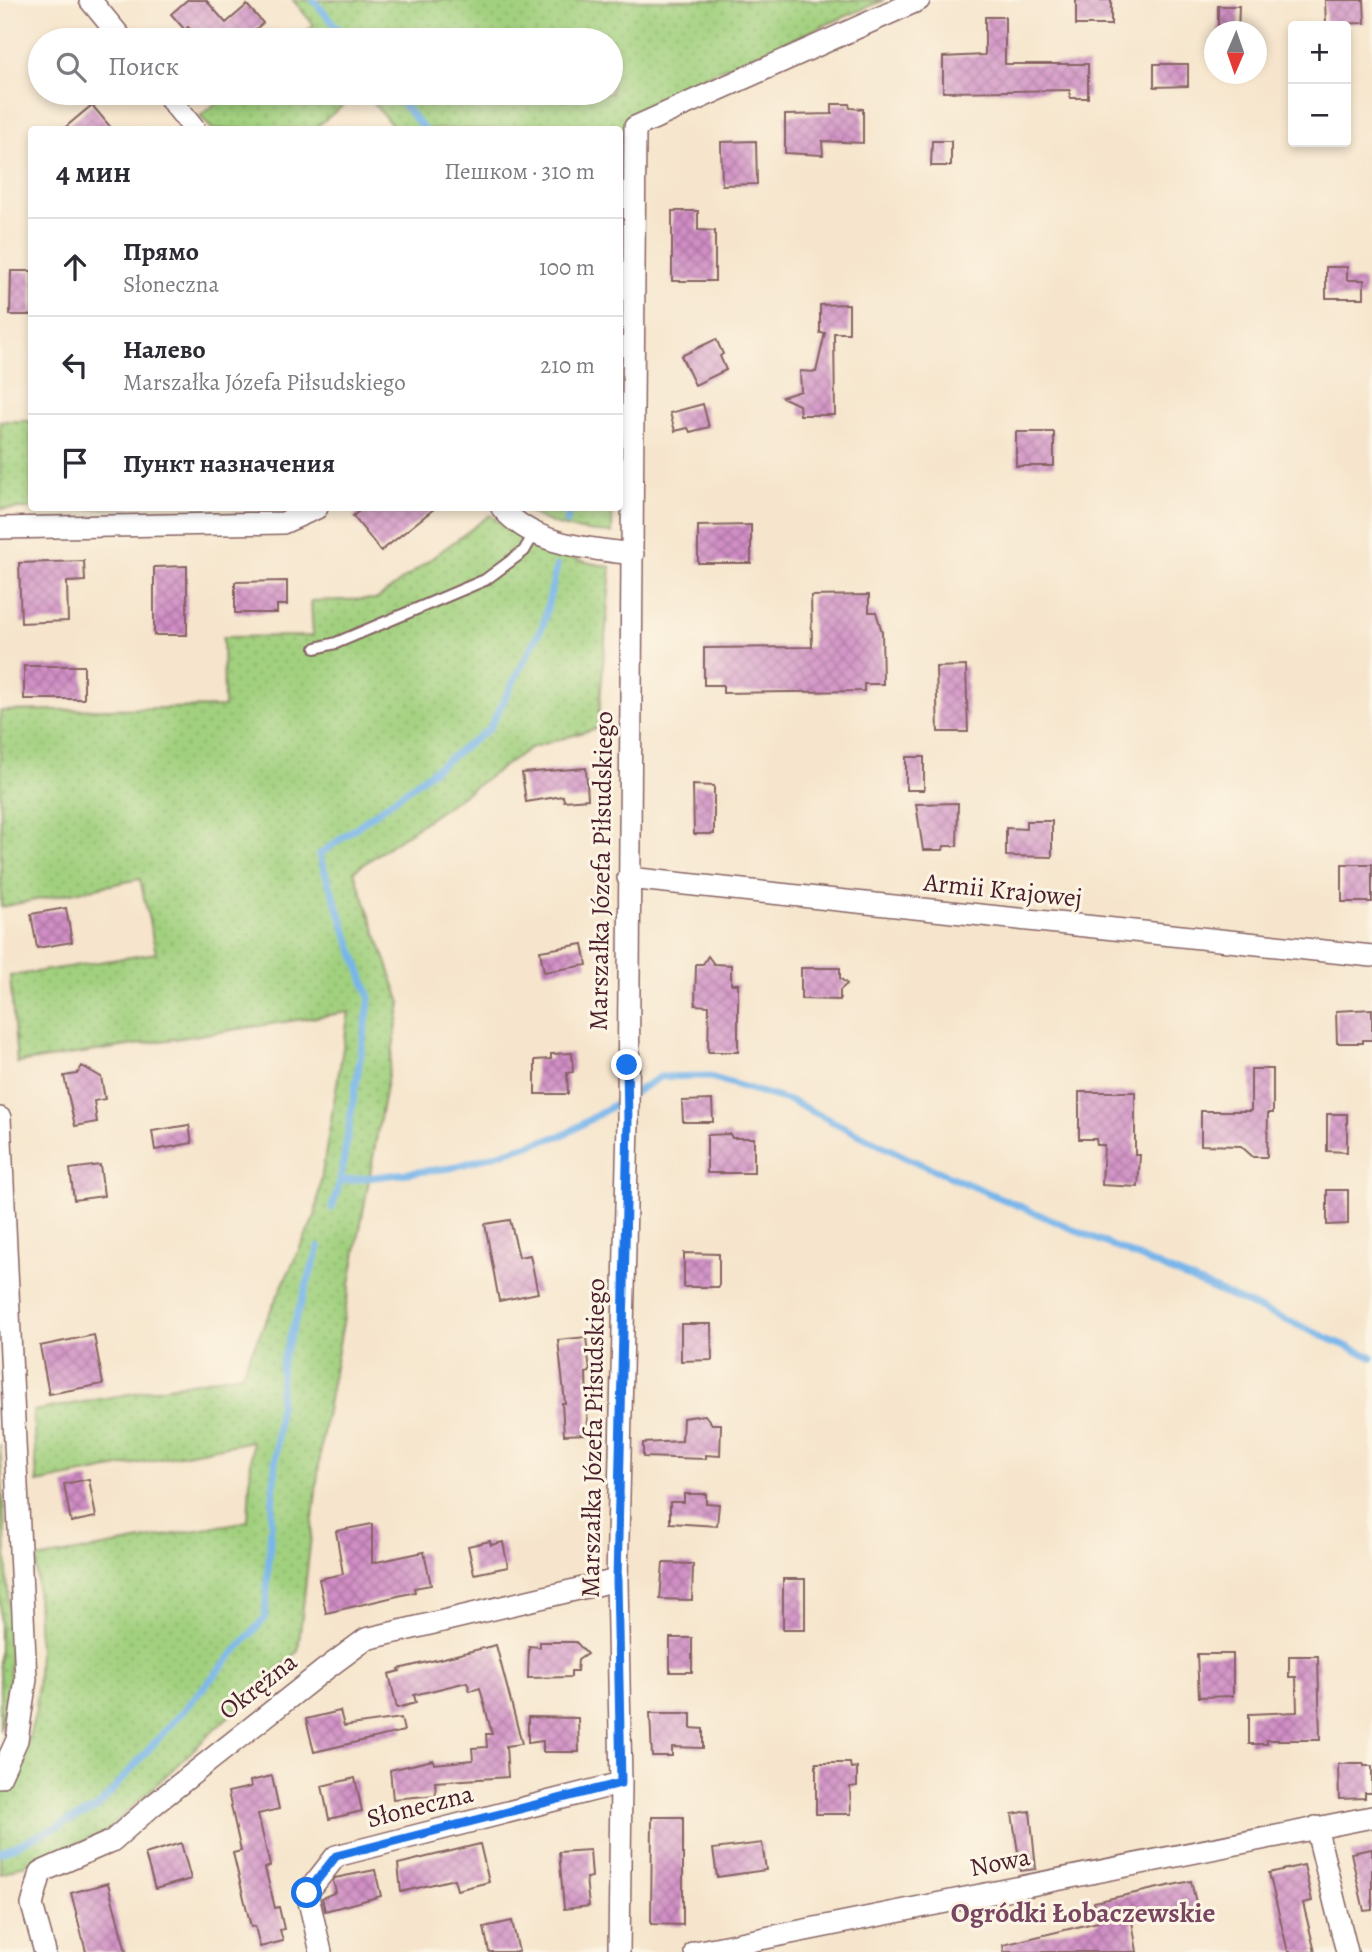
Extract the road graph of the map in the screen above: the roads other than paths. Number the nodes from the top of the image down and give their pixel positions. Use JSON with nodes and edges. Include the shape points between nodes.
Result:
{"nodes":[{"id":1,"x":90,"y":0,"type":"edge"},
{"id":2,"x":919,"y":0,"type":"edge"},
{"id":3,"x":113,"y":28,"type":"edge"},
{"id":4,"x":175,"y":105,"type":"edge"},
{"id":5,"x":192,"y":126,"type":"edge"},
{"id":6,"x":310,"y":511,"type":"edge"},
{"id":7,"x":505,"y":511,"type":"edge"},
{"id":8,"x":0,"y":528,"type":"edge"},
{"id":9,"x":534,"y":534,"type":"junction"},
{"id":10,"x":634,"y":554,"type":"junction"},
{"id":11,"x":316,"y":648,"type":"dead end"},
{"id":12,"x":628,"y":878,"type":"junction"},
{"id":13,"x":1372,"y":956,"type":"edge"},
{"id":14,"x":0,"y":1118,"type":"edge"},
{"id":15,"x":617,"y":1580,"type":"junction"},
{"id":16,"x":0,"y":1777,"type":"edge"},
{"id":17,"x":621,"y":1783,"type":"junction"},
{"id":18,"x":1372,"y":1817,"type":"edge"},
{"id":19,"x":1316,"y":1827,"type":"junction"},
{"id":20,"x":45,"y":1952,"type":"edge"},
{"id":21,"x":321,"y":1952,"type":"edge"},
{"id":22,"x":619,"y":1952,"type":"edge"},
{"id":23,"x":695,"y":1952,"type":"edge"},
{"id":24,"x":1347,"y":1952,"type":"edge"}],
"edges":[{"from":1,"to":3,"type":"street"},
{"from":2,"to":10,"type":"street","name":"Marszałka Józefa Piłsudskiego","via":[[635,127]]},
{"from":4,"to":5,"type":"street"},
{"from":6,"to":8,"type":"street","via":[[283,523]]},
{"from":7,"to":9,"type":"street"},
{"from":9,"to":10,"type":"street","via":[[574,547]]},
{"from":9,"to":11,"type":"lane","via":[[524,551],[485,580]]},
{"from":10,"to":12,"type":"street","name":"Marszałka Józefa Piłsudskiego"},
{"from":12,"to":13,"type":"street","name":"Armii Krajowej"},
{"from":12,"to":15,"type":"street","name":"Marszałka Józefa Piłsudskiego","via":[[628,1122]]},
{"from":14,"to":16,"type":"street","via":[[26,1679],[17,1740]]},
{"from":15,"to":17,"type":"street","name":"Marszałka Józefa Piłsudskiego"},
{"from":15,"to":20,"type":"street","name":"Okrężna","via":[[366,1639],[112,1841],[41,1872],[32,1905]]},
{"from":17,"to":21,"type":"street","name":"Słoneczna","via":[[336,1856],[307,1893]]},
{"from":17,"to":22,"type":"street","name":"Marszałka Józefa Piłsudskiego"},
{"from":18,"to":19,"type":"street","name":"Nowa"},
{"from":19,"to":23,"type":"street","name":"Nowa"},
{"from":19,"to":24,"type":"street"}]}
